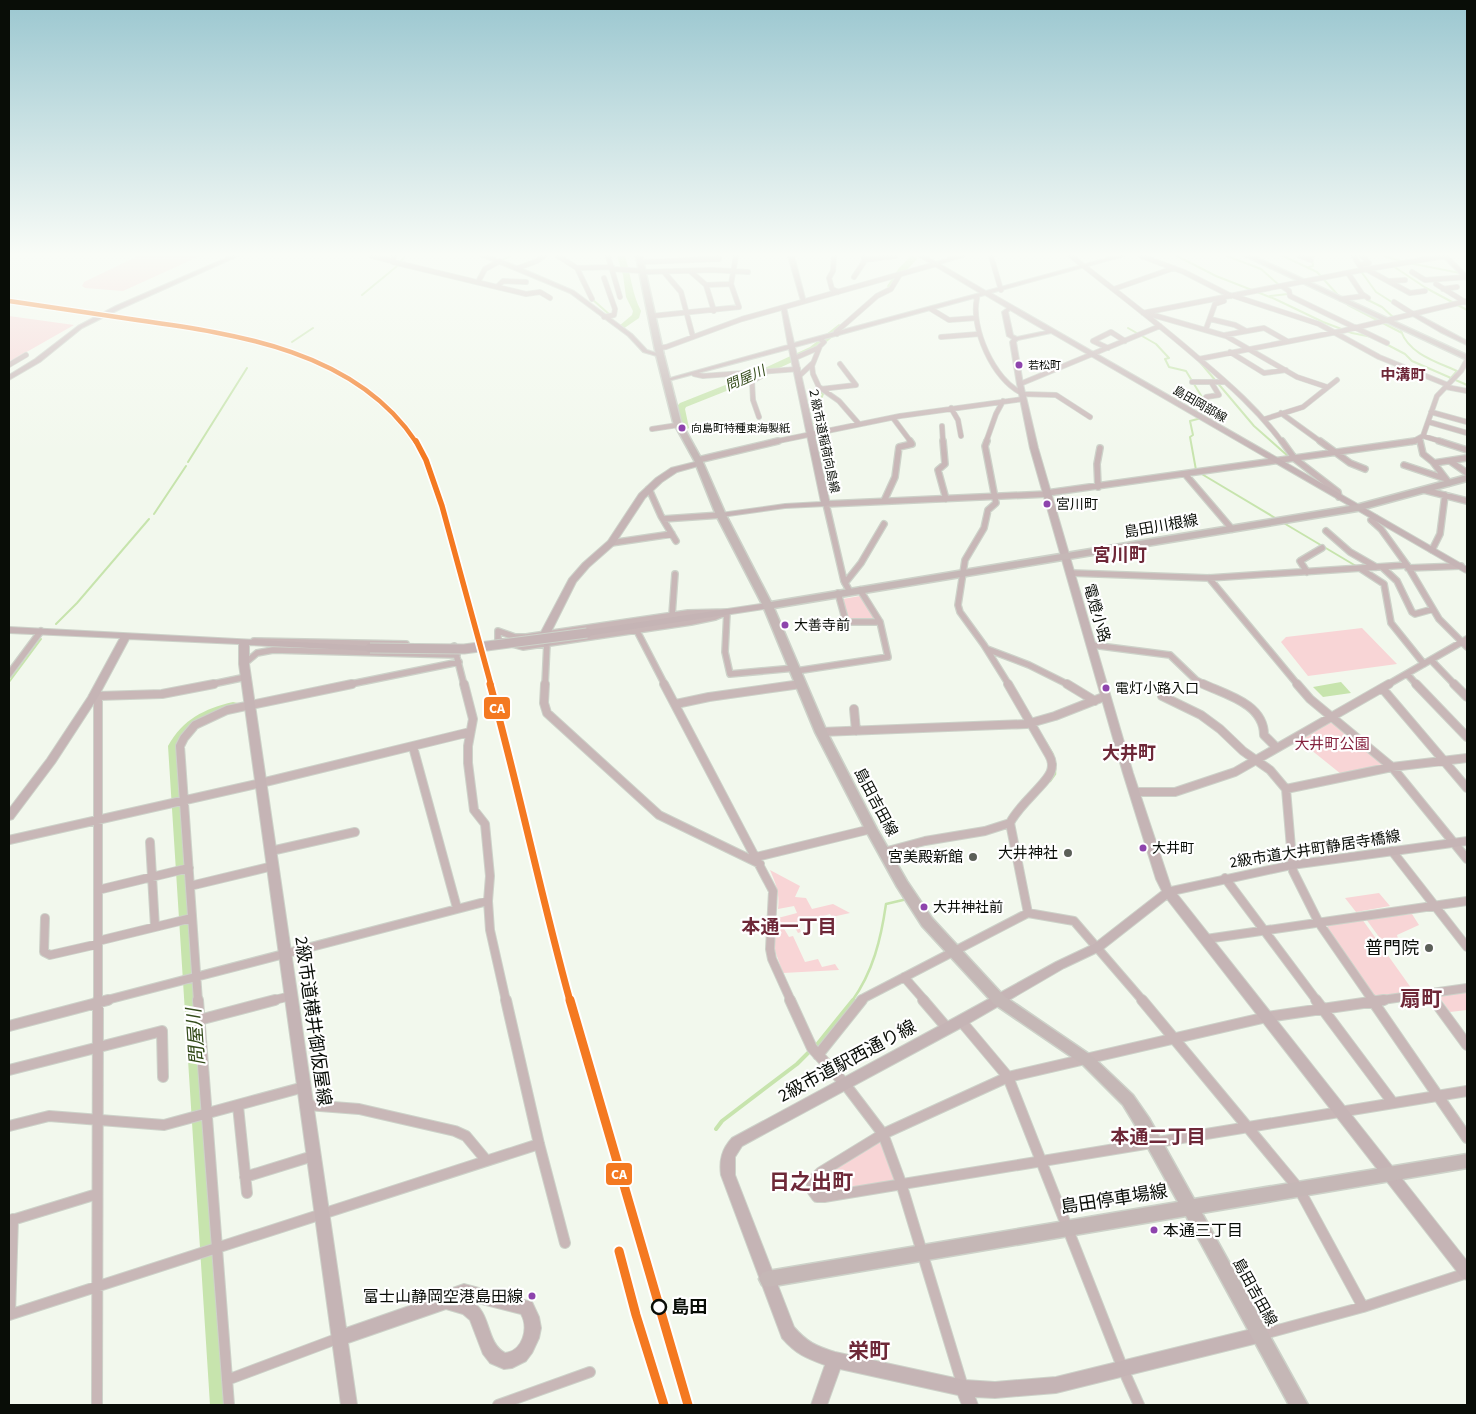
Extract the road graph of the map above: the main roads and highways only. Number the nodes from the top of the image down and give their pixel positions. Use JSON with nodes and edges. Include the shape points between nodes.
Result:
{"nodes":[{"id":1,"x":653,"y":322,"type":"edge"},
{"id":2,"x":1384,"y":322,"type":"edge"},
{"id":3,"x":1467,"y":359,"type":"edge"},
{"id":4,"x":1467,"y":478,"type":"edge"},
{"id":5,"x":768,"y":606,"type":"junction"},
{"id":6,"x":1467,"y":1160,"type":"edge"},
{"id":7,"x":1190,"y":1207,"type":"junction"},
{"id":8,"x":768,"y":1278,"type":"road end"},
{"id":9,"x":1299,"y":1405,"type":"edge"}],
"edges":[{"from":1,"to":5,"type":"main road","name":"島田吉田線","via":[[678,425]]},
{"from":2,"to":3,"type":"main road"},
{"from":4,"to":5,"type":"main road","name":"島田川根線","via":[[1446,480],[1424,490],[1357,508],[1066,557],[852,588]]},
{"from":5,"to":7,"type":"main road","name":"島田吉田線","via":[[820,732],[870,829],[921,914],[999,1000],[1087,1060],[1128,1100]]},
{"from":6,"to":7,"type":"main road","name":"島田停車場線"},
{"from":7,"to":8,"type":"main road","name":"島田停車場線"},
{"from":7,"to":9,"type":"main road","name":"島田吉田線"}]}
